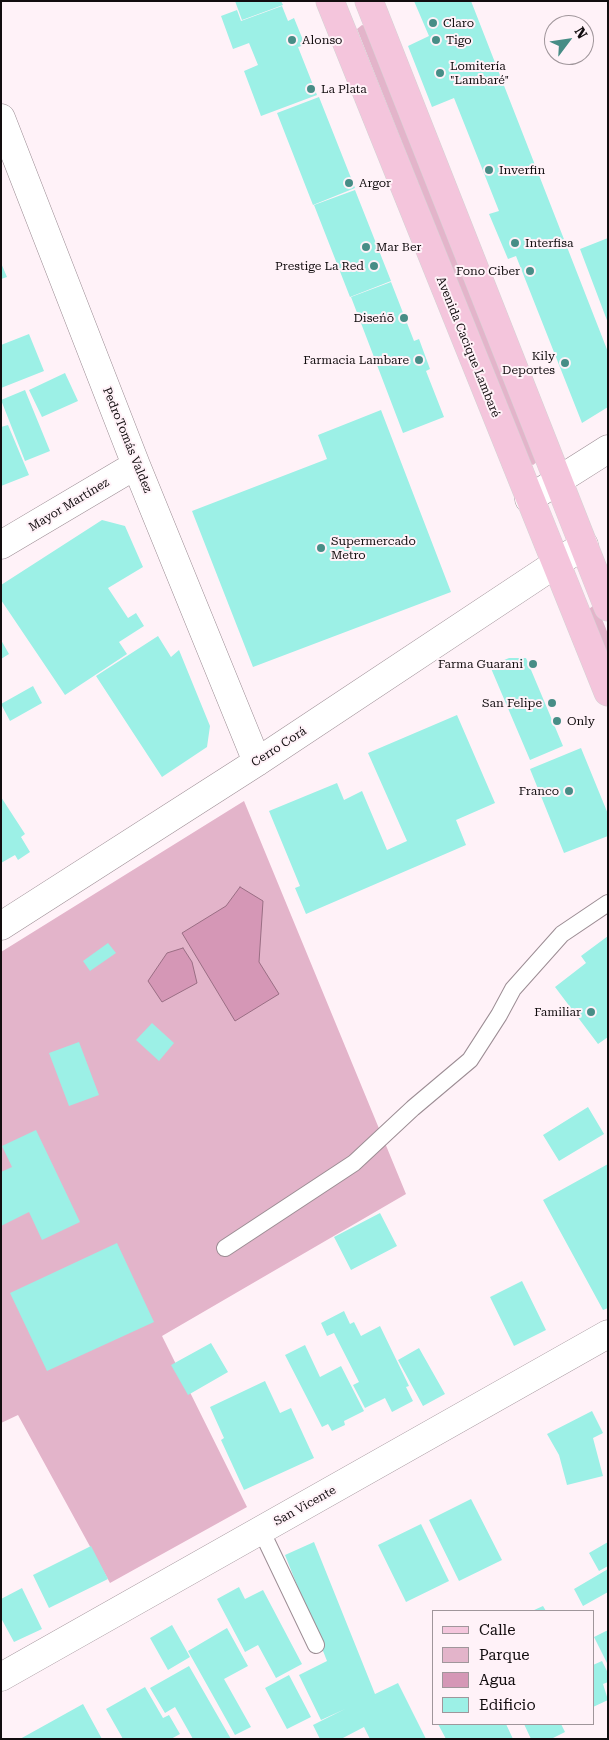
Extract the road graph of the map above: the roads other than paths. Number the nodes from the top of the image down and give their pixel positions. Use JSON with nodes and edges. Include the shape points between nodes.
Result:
{"nodes":[{"id":1,"x":330,"y":1,"type":"edge"},
{"id":2,"x":369,"y":1,"type":"edge"},
{"id":3,"x":1,"y":118,"type":"edge"},
{"id":4,"x":608,"y":449,"type":"edge"},
{"id":5,"x":136,"y":465,"type":"junction"},
{"id":6,"x":558,"y":480,"type":"junction"},
{"id":7,"x":529,"y":499,"type":"junction"},
{"id":8,"x":1,"y":545,"type":"edge"},
{"id":9,"x":584,"y":545,"type":"junction"},
{"id":10,"x":555,"y":566,"type":"junction"},
{"id":11,"x":608,"y":607,"type":"edge"},
{"id":12,"x":608,"y":692,"type":"edge"},
{"id":13,"x":257,"y":762,"type":"junction"},
{"id":14,"x":608,"y":903,"type":"edge"},
{"id":15,"x":1,"y":926,"type":"edge"},
{"id":16,"x":225,"y":1248,"type":"dead end"},
{"id":17,"x":608,"y":1334,"type":"edge"},
{"id":18,"x":261,"y":1530,"type":"junction"},
{"id":19,"x":316,"y":1645,"type":"dead end"},
{"id":20,"x":1,"y":1677,"type":"edge"}],
"edges":[{"from":1,"to":7,"type":"main road","name":"Avenida Cacique Lambaré"},
{"from":2,"to":6,"type":"main road"},
{"from":3,"to":5,"type":"street","name":"PedroTomás Valdez"},
{"from":4,"to":6,"type":"street"},
{"from":5,"to":8,"type":"street","name":"Mayor Martínez"},
{"from":5,"to":13,"type":"street","name":"PedroTomás Valdez"},
{"from":6,"to":7,"type":"street"},
{"from":6,"to":9,"type":"main road"},
{"from":7,"to":10,"type":"main road","name":"Avenida Cacique Lambaré"},
{"from":9,"to":10,"type":"street","name":"Cerro Corá"},
{"from":9,"to":11,"type":"main road"},
{"from":10,"to":12,"type":"main road","name":"Avenida Cacique Lambaré"},
{"from":10,"to":13,"type":"street","name":"Cerro Corá"},
{"from":13,"to":15,"type":"street","name":"Cerro Corá"},
{"from":14,"to":16,"type":"lane","via":[[562,934],[513,989],[470,1060],[354,1163]]},
{"from":17,"to":18,"type":"street","name":"San Vicente"},
{"from":18,"to":19,"type":"lane"},
{"from":18,"to":20,"type":"street","name":"San Vicente"}]}
